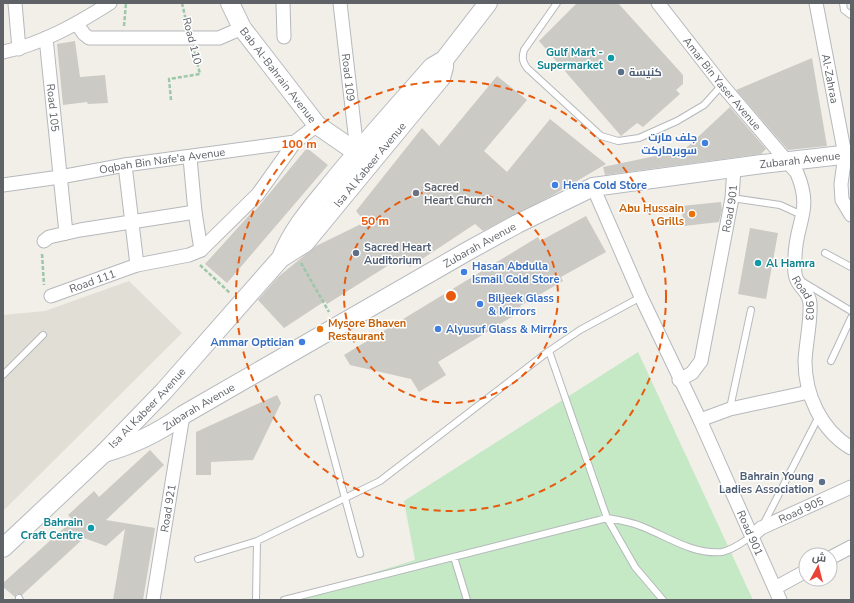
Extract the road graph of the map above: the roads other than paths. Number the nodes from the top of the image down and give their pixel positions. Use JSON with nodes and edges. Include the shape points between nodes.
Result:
{"nodes":[{"id":1,"x":15,"y":3,"type":"edge"},
{"id":2,"x":110,"y":3,"type":"edge"},
{"id":3,"x":230,"y":3,"type":"edge"},
{"id":4,"x":283,"y":3,"type":"edge"},
{"id":5,"x":340,"y":3,"type":"edge"},
{"id":6,"x":488,"y":3,"type":"edge"},
{"id":7,"x":557,"y":3,"type":"edge"},
{"id":8,"x":658,"y":3,"type":"edge"},
{"id":9,"x":816,"y":3,"type":"edge"},
{"id":10,"x":842,"y":3,"type":"edge"},
{"id":11,"x":851,"y":15,"type":"edge"},
{"id":12,"x":77,"y":24,"type":"junction"},
{"id":13,"x":242,"y":28,"type":"junction"},
{"id":14,"x":284,"y":37,"type":"dead end"},
{"id":15,"x":46,"y":38,"type":"junction"},
{"id":16,"x":19,"y":49,"type":"junction"},
{"id":17,"x":3,"y":52,"type":"edge"},
{"id":18,"x":444,"y":60,"type":"junction"},
{"id":19,"x":722,"y":85,"type":"junction"},
{"id":20,"x":317,"y":125,"type":"junction"},
{"id":21,"x":295,"y":142,"type":"junction"},
{"id":22,"x":357,"y":151,"type":"junction"},
{"id":23,"x":848,"y":155,"type":"edge"},
{"id":24,"x":190,"y":158,"type":"junction"},
{"id":25,"x":788,"y":162,"type":"junction"},
{"id":26,"x":371,"y":163,"type":"junction"},
{"id":27,"x":125,"y":165,"type":"junction"},
{"id":28,"x":734,"y":168,"type":"junction"},
{"id":29,"x":60,"y":177,"type":"junction"},
{"id":30,"x":3,"y":185,"type":"edge"},
{"id":31,"x":593,"y":187,"type":"junction"},
{"id":32,"x":732,"y":198,"type":"junction"},
{"id":33,"x":195,"y":212,"type":"junction"},
{"id":34,"x":851,"y":215,"type":"edge"},
{"id":35,"x":804,"y":216,"type":"junction"},
{"id":36,"x":131,"y":221,"type":"junction"},
{"id":37,"x":66,"y":233,"type":"junction"},
{"id":38,"x":44,"y":240,"type":"road end"},
{"id":39,"x":195,"y":253,"type":"junction"},
{"id":40,"x":825,"y":253,"type":"dead end"},
{"id":41,"x":287,"y":254,"type":"junction"},
{"id":42,"x":138,"y":265,"type":"junction"},
{"id":43,"x":851,"y":268,"type":"edge"},
{"id":44,"x":796,"y":278,"type":"junction"},
{"id":45,"x":51,"y":296,"type":"road end"},
{"id":46,"x":641,"y":297,"type":"junction"},
{"id":47,"x":751,"y":310,"type":"dead end"},
{"id":48,"x":851,"y":311,"type":"edge"},
{"id":49,"x":851,"y":318,"type":"edge"},
{"id":50,"x":43,"y":335,"type":"dead end"},
{"id":51,"x":550,"y":351,"type":"junction"},
{"id":52,"x":830,"y":361,"type":"dead end"},
{"id":53,"x":3,"y":375,"type":"edge"},
{"id":54,"x":679,"y":380,"type":"junction"},
{"id":55,"x":810,"y":392,"type":"junction"},
{"id":56,"x":318,"y":398,"type":"dead end"},
{"id":57,"x":730,"y":409,"type":"junction"},
{"id":58,"x":183,"y":415,"type":"junction"},
{"id":59,"x":819,"y":416,"type":"junction"},
{"id":60,"x":700,"y":420,"type":"junction"},
{"id":61,"x":851,"y":448,"type":"edge"},
{"id":62,"x":104,"y":453,"type":"junction"},
{"id":63,"x":851,"y":487,"type":"edge"},
{"id":64,"x":345,"y":498,"type":"junction"},
{"id":65,"x":607,"y":518,"type":"junction"},
{"id":66,"x":756,"y":532,"type":"junction"},
{"id":67,"x":257,"y":541,"type":"junction"},
{"id":68,"x":851,"y":547,"type":"edge"},
{"id":69,"x":3,"y":548,"type":"edge"},
{"id":70,"x":360,"y":554,"type":"dead end"},
{"id":71,"x":838,"y":554,"type":"edge"},
{"id":72,"x":454,"y":557,"type":"junction"},
{"id":73,"x":198,"y":559,"type":"dead end"},
{"id":74,"x":798,"y":575,"type":"edge"},
{"id":75,"x":775,"y":588,"type":"junction"},
{"id":76,"x":153,"y":600,"type":"edge"},
{"id":77,"x":256,"y":600,"type":"edge"},
{"id":78,"x":284,"y":600,"type":"edge"},
{"id":79,"x":467,"y":600,"type":"edge"},
{"id":80,"x":663,"y":600,"type":"edge"},
{"id":81,"x":780,"y":600,"type":"edge"}],
"edges":[{"from":1,"to":16,"type":"street"},
{"from":2,"to":12,"type":"street"},
{"from":3,"to":13,"type":"street","name":"Bab Al-Bahrain Avenue"},
{"from":4,"to":14,"type":"street"},
{"from":5,"to":22,"type":"street","name":"Road 109"},
{"from":6,"to":18,"type":"street","name":"Isa Al Kabeer Avenue"},
{"from":7,"to":19,"type":"lane","via":[[524,50],[523,62],[601,136],[618,141],[639,138],[656,131],[704,105]]},
{"from":8,"to":19,"type":"street","name":"Amar Bin Yaser Avenue"},
{"from":9,"to":23,"type":"street","name":"Al-Zahraa"},
{"from":10,"to":11,"type":"lane","via":[[844,10]]},
{"from":12,"to":13,"type":"street","via":[[90,38],[219,38]]},
{"from":12,"to":15,"type":"street"},
{"from":13,"to":20,"type":"street","name":"Bab Al-Bahrain Avenue"},
{"from":15,"to":16,"type":"street"},
{"from":15,"to":29,"type":"street","name":"Road 105"},
{"from":16,"to":17,"type":"street"},
{"from":18,"to":22,"type":"street","name":"Isa Al Kabeer Avenue","via":[[432,67]]},
{"from":18,"to":26,"type":"street","name":"Isa Al Kabeer Avenue","via":[[440,78]]},
{"from":19,"to":25,"type":"street","name":"Amar Bin Yaser Avenue"},
{"from":20,"to":21,"type":"street","name":"Oqbah Bin Nafe'a Avenue"},
{"from":20,"to":22,"type":"street","name":"Bab Al-Bahrain Avenue"},
{"from":21,"to":24,"type":"street","name":"Oqbah Bin Nafe'a Avenue"},
{"from":21,"to":39,"type":"street","via":[[258,194]]},
{"from":22,"to":26,"type":"street","name":"Bab Al-Bahrain Avenue"},
{"from":22,"to":41,"type":"street","name":"Isa Al Kabeer Avenue","via":[[297,226],[287,241]]},
{"from":23,"to":25,"type":"street","name":"Zubarah Avenue"},
{"from":23,"to":34,"type":"street","name":"Zubarah Avenue","via":[[841,184],[842,200]]},
{"from":24,"to":27,"type":"street","name":"Oqbah Bin Nafe'a Avenue"},
{"from":24,"to":33,"type":"street"},
{"from":25,"to":28,"type":"street","name":"Zubarah Avenue"},
{"from":25,"to":35,"type":"street","name":"Road 903","via":[[802,184]]},
{"from":26,"to":41,"type":"street","name":"Isa Al Kabeer Avenue","via":[[305,243]]},
{"from":27,"to":29,"type":"street","name":"Oqbah Bin Nafe'a Avenue"},
{"from":27,"to":36,"type":"street"},
{"from":28,"to":31,"type":"street","name":"Zubarah Avenue"},
{"from":28,"to":32,"type":"street","name":"Road 901"},
{"from":29,"to":30,"type":"street","name":"Oqbah Bin Nafe'a Avenue"},
{"from":29,"to":37,"type":"street","name":"Road 105"},
{"from":31,"to":46,"type":"street","name":"Road 901"},
{"from":31,"to":58,"type":"street","name":"Zubarah Avenue","via":[[517,224]]},
{"from":32,"to":35,"type":"lane","via":[[774,203]]},
{"from":32,"to":54,"type":"street","name":"Road 901","via":[[701,361],[692,373]]},
{"from":33,"to":36,"type":"street"},
{"from":33,"to":39,"type":"street"},
{"from":35,"to":44,"type":"street","name":"Road 903","via":[[796,235]]},
{"from":36,"to":37,"type":"street"},
{"from":36,"to":42,"type":"street"},
{"from":37,"to":38,"type":"street"},
{"from":39,"to":42,"type":"street","name":"Road 111"},
{"from":40,"to":43,"type":"lane"},
{"from":41,"to":62,"type":"street","name":"Isa Al Kabeer Avenue","via":[[241,302],[164,391]]},
{"from":42,"to":45,"type":"street","name":"Road 111"},
{"from":44,"to":48,"type":"lane"},
{"from":44,"to":55,"type":"street","name":"Road 903","via":[[806,290],[810,302],[805,361]]},
{"from":46,"to":51,"type":"lane","via":[[580,330]]},
{"from":46,"to":54,"type":"street","name":"Road 901"},
{"from":47,"to":57,"type":"lane"},
{"from":49,"to":52,"type":"lane"},
{"from":50,"to":53,"type":"lane"},
{"from":51,"to":64,"type":"lane","via":[[380,481]]},
{"from":51,"to":65,"type":"lane"},
{"from":54,"to":60,"type":"street","name":"Road 901"},
{"from":55,"to":57,"type":"street"},
{"from":55,"to":59,"type":"street","name":"Road 903"},
{"from":56,"to":64,"type":"lane"},
{"from":57,"to":60,"type":"street"},
{"from":58,"to":62,"type":"street","name":"Zubarah Avenue","via":[[143,439]]},
{"from":58,"to":76,"type":"street","name":"Road 921"},
{"from":59,"to":61,"type":"street","name":"Road 903","via":[[830,431]]},
{"from":59,"to":66,"type":"lane"},
{"from":60,"to":66,"type":"street","name":"Road 901"},
{"from":62,"to":69,"type":"street","name":"Isa Al Kabeer Avenue"},
{"from":63,"to":66,"type":"street","name":"Road 905"},
{"from":64,"to":67,"type":"lane"},
{"from":64,"to":70,"type":"lane"},
{"from":65,"to":66,"type":"lane","via":[[642,526],[678,544],[708,551],[722,552],[736,547]]},
{"from":65,"to":72,"type":"lane"},
{"from":65,"to":80,"type":"lane","via":[[635,567]]},
{"from":66,"to":75,"type":"street","name":"Road 901"},
{"from":67,"to":73,"type":"lane"},
{"from":67,"to":77,"type":"lane"},
{"from":68,"to":71,"type":"street"},
{"from":72,"to":78,"type":"lane"},
{"from":72,"to":79,"type":"lane"},
{"from":74,"to":75,"type":"street"},
{"from":75,"to":81,"type":"street","name":"Road 901"}]}
